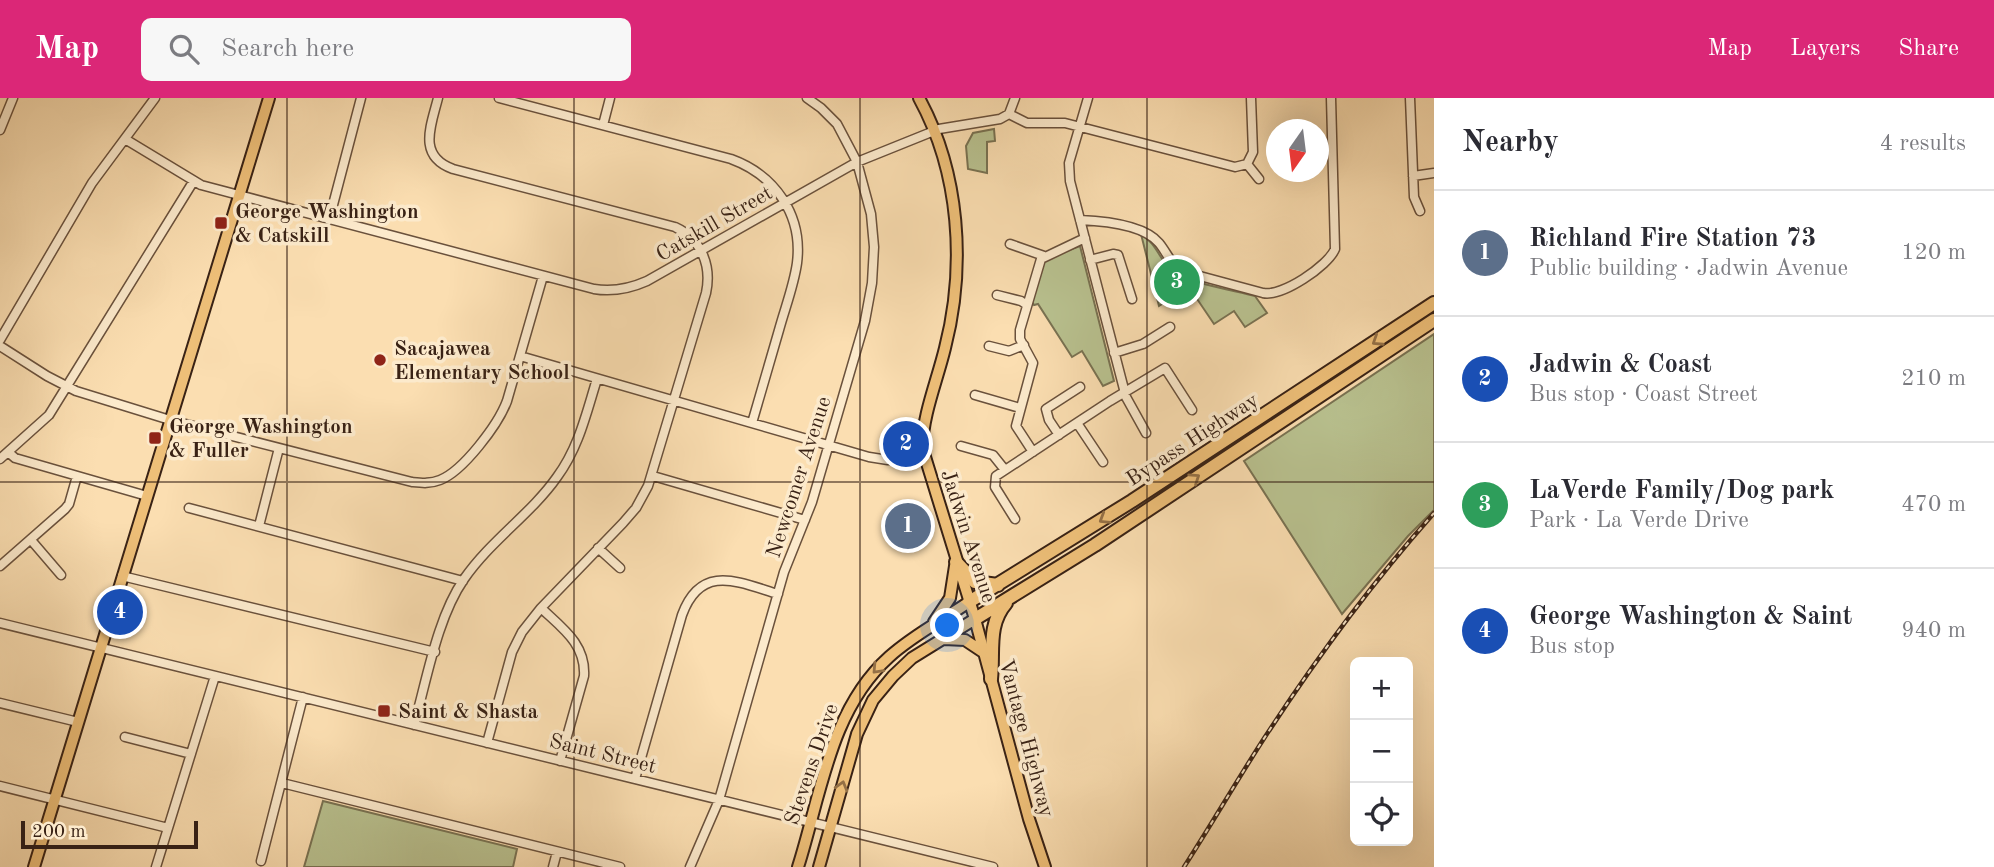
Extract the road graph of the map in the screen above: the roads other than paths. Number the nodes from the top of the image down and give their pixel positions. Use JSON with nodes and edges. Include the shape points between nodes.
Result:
{"nodes":[{"id":1,"x":13,"y":98,"type":"edge"},
{"id":2,"x":155,"y":98,"type":"edge"},
{"id":3,"x":268,"y":98,"type":"edge"},
{"id":4,"x":361,"y":98,"type":"edge"},
{"id":5,"x":438,"y":98,"type":"edge"},
{"id":6,"x":499,"y":98,"type":"edge"},
{"id":7,"x":610,"y":98,"type":"edge"},
{"id":8,"x":807,"y":98,"type":"edge"},
{"id":9,"x":919,"y":98,"type":"edge"},
{"id":10,"x":1015,"y":98,"type":"edge"},
{"id":11,"x":1088,"y":98,"type":"edge"},
{"id":12,"x":1251,"y":98,"type":"edge"},
{"id":13,"x":1331,"y":98,"type":"edge"},
{"id":14,"x":1410,"y":98,"type":"edge"},
{"id":15,"x":1009,"y":114,"type":"junction"},
{"id":16,"x":603,"y":125,"type":"junction"},
{"id":17,"x":1080,"y":127,"type":"junction"},
{"id":18,"x":0,"y":130,"type":"edge"},
{"id":19,"x":935,"y":131,"type":"junction"},
{"id":20,"x":125,"y":139,"type":"junction"},
{"id":21,"x":857,"y":162,"type":"junction"},
{"id":22,"x":1247,"y":164,"type":"junction"},
{"id":23,"x":1434,"y":173,"type":"edge"},
{"id":24,"x":1413,"y":176,"type":"junction"},
{"id":25,"x":192,"y":177,"type":"junction"},
{"id":26,"x":1259,"y":179,"type":"dead end"},
{"id":27,"x":239,"y":196,"type":"junction"},
{"id":28,"x":785,"y":202,"type":"junction"},
{"id":29,"x":1420,"y":211,"type":"dead end"},
{"id":30,"x":329,"y":220,"type":"junction"},
{"id":31,"x":1080,"y":220,"type":"junction"},
{"id":32,"x":1085,"y":238,"type":"junction"},
{"id":33,"x":1010,"y":244,"type":"dead end"},
{"id":34,"x":700,"y":250,"type":"junction"},
{"id":35,"x":1044,"y":256,"type":"junction"},
{"id":36,"x":1090,"y":260,"type":"junction"},
{"id":37,"x":543,"y":276,"type":"junction"},
{"id":38,"x":997,"y":295,"type":"dead end"},
{"id":39,"x":1132,"y":299,"type":"dead end"},
{"id":40,"x":1434,"y":303,"type":"edge"},
{"id":41,"x":1027,"y":305,"type":"junction"},
{"id":42,"x":1434,"y":320,"type":"edge"},
{"id":43,"x":1170,"y":327,"type":"dead end"},
{"id":44,"x":0,"y":340,"type":"edge"},
{"id":45,"x":1024,"y":345,"type":"junction"},
{"id":46,"x":0,"y":346,"type":"edge"},
{"id":47,"x":989,"y":346,"type":"dead end"},
{"id":48,"x":1114,"y":353,"type":"junction"},
{"id":49,"x":520,"y":356,"type":"junction"},
{"id":50,"x":597,"y":379,"type":"junction"},
{"id":51,"x":67,"y":387,"type":"junction"},
{"id":52,"x":1080,"y":387,"type":"dead end"},
{"id":53,"x":1124,"y":392,"type":"junction"},
{"id":54,"x":975,"y":395,"type":"dead end"},
{"id":55,"x":674,"y":401,"type":"junction"},
{"id":56,"x":1020,"y":408,"type":"junction"},
{"id":57,"x":1192,"y":410,"type":"dead end"},
{"id":58,"x":170,"y":420,"type":"junction"},
{"id":59,"x":752,"y":423,"type":"junction"},
{"id":60,"x":1077,"y":423,"type":"junction"},
{"id":61,"x":1146,"y":433,"type":"dead end"},
{"id":62,"x":1059,"y":435,"type":"junction"},
{"id":63,"x":829,"y":445,"type":"junction"},
{"id":64,"x":961,"y":446,"type":"dead end"},
{"id":65,"x":279,"y":448,"type":"junction"},
{"id":66,"x":8,"y":452,"type":"junction"},
{"id":67,"x":1033,"y":452,"type":"junction"},
{"id":68,"x":923,"y":455,"type":"junction"},
{"id":69,"x":0,"y":459,"type":"edge"},
{"id":70,"x":1103,"y":461,"type":"dead end"},
{"id":71,"x":1005,"y":470,"type":"junction"},
{"id":72,"x":77,"y":476,"type":"junction"},
{"id":73,"x":653,"y":476,"type":"junction"},
{"id":74,"x":147,"y":496,"type":"junction"},
{"id":75,"x":189,"y":508,"type":"dead end"},
{"id":76,"x":1015,"y":519,"type":"dead end"},
{"id":77,"x":805,"y":520,"type":"junction"},
{"id":78,"x":259,"y":526,"type":"junction"},
{"id":79,"x":30,"y":540,"type":"junction"},
{"id":80,"x":598,"y":548,"type":"junction"},
{"id":81,"x":956,"y":562,"type":"junction"},
{"id":82,"x":0,"y":566,"type":"edge"},
{"id":83,"x":620,"y":568,"type":"dead end"},
{"id":84,"x":61,"y":575,"type":"dead end"},
{"id":85,"x":122,"y":576,"type":"junction"},
{"id":86,"x":463,"y":581,"type":"junction"},
{"id":87,"x":998,"y":585,"type":"junction"},
{"id":88,"x":778,"y":594,"type":"junction"},
{"id":89,"x":1014,"y":594,"type":"junction"},
{"id":90,"x":969,"y":602,"type":"junction"},
{"id":91,"x":541,"y":608,"type":"junction"},
{"id":92,"x":975,"y":619,"type":"junction"},
{"id":93,"x":0,"y":623,"type":"edge"},
{"id":94,"x":930,"y":627,"type":"junction"},
{"id":95,"x":942,"y":639,"type":"junction"},
{"id":96,"x":100,"y":648,"type":"junction"},
{"id":97,"x":435,"y":652,"type":"junction"},
{"id":98,"x":983,"y":652,"type":"junction"},
{"id":99,"x":215,"y":676,"type":"junction"},
{"id":100,"x":991,"y":679,"type":"junction"},
{"id":101,"x":303,"y":697,"type":"junction"},
{"id":102,"x":0,"y":703,"type":"edge"},
{"id":103,"x":78,"y":722,"type":"junction"},
{"id":104,"x":414,"y":725,"type":"junction"},
{"id":105,"x":125,"y":737,"type":"dead end"},
{"id":106,"x":487,"y":743,"type":"junction"},
{"id":107,"x":191,"y":754,"type":"junction"},
{"id":108,"x":560,"y":761,"type":"junction"},
{"id":109,"x":635,"y":779,"type":"junction"},
{"id":110,"x":282,"y":783,"type":"junction"},
{"id":111,"x":0,"y":786,"type":"edge"},
{"id":112,"x":54,"y":799,"type":"junction"},
{"id":113,"x":719,"y":800,"type":"junction"},
{"id":114,"x":811,"y":823,"type":"junction"},
{"id":115,"x":168,"y":828,"type":"junction"},
{"id":116,"x":830,"y":828,"type":"junction"},
{"id":117,"x":556,"y":852,"type":"junction"},
{"id":118,"x":261,"y":861,"type":"dead end"},
{"id":119,"x":34,"y":867,"type":"edge"},
{"id":120,"x":156,"y":867,"type":"edge"},
{"id":121,"x":553,"y":867,"type":"edge"},
{"id":122,"x":620,"y":867,"type":"edge"},
{"id":123,"x":690,"y":867,"type":"edge"},
{"id":124,"x":797,"y":867,"type":"edge"},
{"id":125,"x":819,"y":867,"type":"edge"},
{"id":126,"x":993,"y":867,"type":"edge"},
{"id":127,"x":1045,"y":867,"type":"edge"}],
"edges":[{"from":1,"to":18,"type":"street"},
{"from":2,"to":20,"type":"street"},
{"from":3,"to":27,"type":"main road"},
{"from":4,"to":30,"type":"street"},
{"from":5,"to":34,"type":"street","via":[[429,143],[446,167],[675,227]]},
{"from":6,"to":16,"type":"street"},
{"from":7,"to":16,"type":"street"},
{"from":8,"to":21,"type":"street","name":"Newcomer Avenue","via":[[837,124]]},
{"from":9,"to":19,"type":"main road","name":"Jadwin Avenue"},
{"from":10,"to":15,"type":"street"},
{"from":11,"to":17,"type":"street"},
{"from":12,"to":22,"type":"street","via":[[1253,152]]},
{"from":13,"to":31,"type":"street","via":[[1334,251],[1327,262],[1291,286],[1269,295],[1182,271],[1155,239],[1143,232]]},
{"from":14,"to":24,"type":"street"},
{"from":15,"to":17,"type":"street","via":[[1027,123]]},
{"from":15,"to":19,"type":"street","name":"Catskill Street"},
{"from":16,"to":28,"type":"street","via":[[740,162],[768,181]]},
{"from":17,"to":22,"type":"street","via":[[1235,167]]},
{"from":17,"to":31,"type":"street","via":[[1069,170]]},
{"from":19,"to":21,"type":"street","name":"Catskill Street"},
{"from":19,"to":68,"type":"main road","name":"Jadwin Avenue","via":[[956,220],[957,275],[950,325],[925,422]]},
{"from":20,"to":25,"type":"street","name":"Catskill Street"},
{"from":20,"to":44,"type":"street","via":[[81,202]]},
{"from":21,"to":28,"type":"street","name":"Catskill Street"},
{"from":21,"to":63,"type":"street","name":"Newcomer Avenue","via":[[871,214],[872,284]]},
{"from":22,"to":26,"type":"street"},
{"from":23,"to":24,"type":"street"},
{"from":24,"to":29,"type":"street"},
{"from":25,"to":27,"type":"street","name":"Catskill Street"},
{"from":25,"to":51,"type":"street"},
{"from":27,"to":30,"type":"street","name":"Catskill Street"},
{"from":27,"to":58,"type":"main road"},
{"from":28,"to":34,"type":"street","name":"Catskill Street"},
{"from":28,"to":59,"type":"street","via":[[797,233],[797,263]]},
{"from":30,"to":37,"type":"street","name":"Catskill Street"},
{"from":31,"to":32,"type":"street"},
{"from":32,"to":35,"type":"street"},
{"from":32,"to":36,"type":"street"},
{"from":33,"to":35,"type":"street"},
{"from":34,"to":37,"type":"street","name":"Catskill Street","via":[[647,281],[621,289],[601,290]]},
{"from":34,"to":55,"type":"street","via":[[707,264],[708,284]]},
{"from":35,"to":41,"type":"street"},
{"from":36,"to":39,"type":"street","via":[[1118,255]]},
{"from":36,"to":48,"type":"street"},
{"from":37,"to":49,"type":"street"},
{"from":38,"to":41,"type":"street"},
{"from":40,"to":87,"type":"highway","name":"Bypass Highway","one_way":true},
{"from":41,"to":45,"type":"street","via":[[1019,334]]},
{"from":89,"to":42,"type":"highway","name":"Bypass Highway","one_way":true},
{"from":43,"to":48,"type":"street","via":[[1143,344]]},
{"from":45,"to":47,"type":"street","via":[[1010,351]]},
{"from":45,"to":56,"type":"street","via":[[1033,363]]},
{"from":46,"to":51,"type":"street"},
{"from":48,"to":53,"type":"street"},
{"from":49,"to":50,"type":"street"},
{"from":49,"to":65,"type":"street","via":[[503,411],[491,431],[453,472],[438,481],[422,484]]},
{"from":50,"to":55,"type":"street"},
{"from":50,"to":86,"type":"street","via":[[579,439],[556,479]]},
{"from":51,"to":58,"type":"street"},
{"from":51,"to":66,"type":"street","via":[[44,421]]},
{"from":52,"to":62,"type":"street","via":[[1046,410]]},
{"from":53,"to":57,"type":"street","via":[[1165,368]]},
{"from":53,"to":60,"type":"street"},
{"from":53,"to":61,"type":"street"},
{"from":54,"to":56,"type":"street"},
{"from":55,"to":59,"type":"street"},
{"from":55,"to":73,"type":"street"},
{"from":56,"to":67,"type":"street","via":[[1016,426]]},
{"from":58,"to":65,"type":"street"},
{"from":58,"to":74,"type":"main road"},
{"from":59,"to":63,"type":"street"},
{"from":60,"to":62,"type":"street"},
{"from":60,"to":70,"type":"street"},
{"from":62,"to":67,"type":"street"},
{"from":63,"to":68,"type":"street","via":[[888,460]]},
{"from":63,"to":77,"type":"street","name":"Newcomer Avenue"},
{"from":64,"to":71,"type":"street","via":[[993,456]]},
{"from":65,"to":78,"type":"street"},
{"from":66,"to":69,"type":"street"},
{"from":66,"to":72,"type":"street"},
{"from":67,"to":71,"type":"street"},
{"from":68,"to":81,"type":"main road","name":"Jadwin Avenue"},
{"from":71,"to":76,"type":"street","via":[[995,477],[994,485]]},
{"from":72,"to":74,"type":"street"},
{"from":72,"to":79,"type":"street","via":[[69,504]]},
{"from":73,"to":77,"type":"street"},
{"from":73,"to":80,"type":"street","via":[[636,508]]},
{"from":74,"to":85,"type":"main road"},
{"from":75,"to":78,"type":"street"},
{"from":77,"to":88,"type":"street","name":"Newcomer Avenue"},
{"from":78,"to":86,"type":"street"},
{"from":79,"to":82,"type":"street"},
{"from":79,"to":84,"type":"street"},
{"from":80,"to":83,"type":"street"},
{"from":80,"to":91,"type":"street"},
{"from":81,"to":87,"type":"highway","via":[[975,582]]},
{"from":81,"to":90,"type":"main road","name":"Jadwin Avenue"},
{"from":81,"to":94,"type":"main road","via":[[950,598]]},
{"from":85,"to":96,"type":"main road"},
{"from":85,"to":97,"type":"street"},
{"from":86,"to":97,"type":"street"},
{"from":87,"to":90,"type":"highway","name":"Bypass Highway"},
{"from":88,"to":109,"type":"street","via":[[722,579],[690,595]]},
{"from":88,"to":113,"type":"street","name":"Newcomer Avenue"},
{"from":89,"to":92,"type":"highway","name":"Bypass Highway"},
{"from":89,"to":100,"type":"highway","via":[[998,612],[993,626]]},
{"from":90,"to":92,"type":"main road","name":"Jadwin Avenue"},
{"from":90,"to":94,"type":"main road","name":"Stevens Drive"},
{"from":91,"to":106,"type":"street","via":[[512,652]]},
{"from":91,"to":108,"type":"street","via":[[578,645],[584,665]]},
{"from":92,"to":95,"type":"main road","name":"Stevens Drive"},
{"from":92,"to":98,"type":"main road","name":"Vantage Highway"},
{"from":93,"to":96,"type":"street","name":"Saint Street"},
{"from":94,"to":114,"type":"main road","name":"Stevens Drive","one_way":true,"via":[[888,658],[854,699],[838,732]]},
{"from":95,"to":98,"type":"main road","via":[[962,639]]},
{"from":116,"to":95,"type":"main road","name":"Stevens Drive","one_way":true,"via":[[868,708],[901,668]]},
{"from":96,"to":99,"type":"street","name":"Saint Street"},
{"from":96,"to":103,"type":"main road"},
{"from":97,"to":104,"type":"street"},
{"from":98,"to":100,"type":"main road","name":"Vantage Highway"},
{"from":99,"to":101,"type":"street","name":"Saint Street"},
{"from":99,"to":107,"type":"street"},
{"from":100,"to":127,"type":"main road","name":"Vantage Highway"},
{"from":101,"to":104,"type":"street","name":"Saint Street"},
{"from":101,"to":110,"type":"street"},
{"from":102,"to":103,"type":"street"},
{"from":103,"to":112,"type":"main road"},
{"from":104,"to":106,"type":"street","name":"Saint Street"},
{"from":105,"to":107,"type":"street"},
{"from":106,"to":108,"type":"street","name":"Saint Street"},
{"from":107,"to":115,"type":"street"},
{"from":108,"to":109,"type":"street","name":"Saint Street"},
{"from":109,"to":113,"type":"street","name":"Saint Street"},
{"from":110,"to":117,"type":"street"},
{"from":110,"to":118,"type":"street"},
{"from":111,"to":112,"type":"street"},
{"from":112,"to":115,"type":"street"},
{"from":112,"to":119,"type":"main road"},
{"from":113,"to":114,"type":"street","name":"Saint Street"},
{"from":113,"to":123,"type":"street","name":"Newcomer Avenue"},
{"from":114,"to":116,"type":"street","name":"Saint Street"},
{"from":114,"to":124,"type":"main road","name":"Stevens Drive"},
{"from":115,"to":120,"type":"street"},
{"from":116,"to":125,"type":"main road","name":"Stevens Drive"},
{"from":116,"to":126,"type":"street","name":"Saint Street"},
{"from":117,"to":121,"type":"street"},
{"from":117,"to":122,"type":"street"}]}
